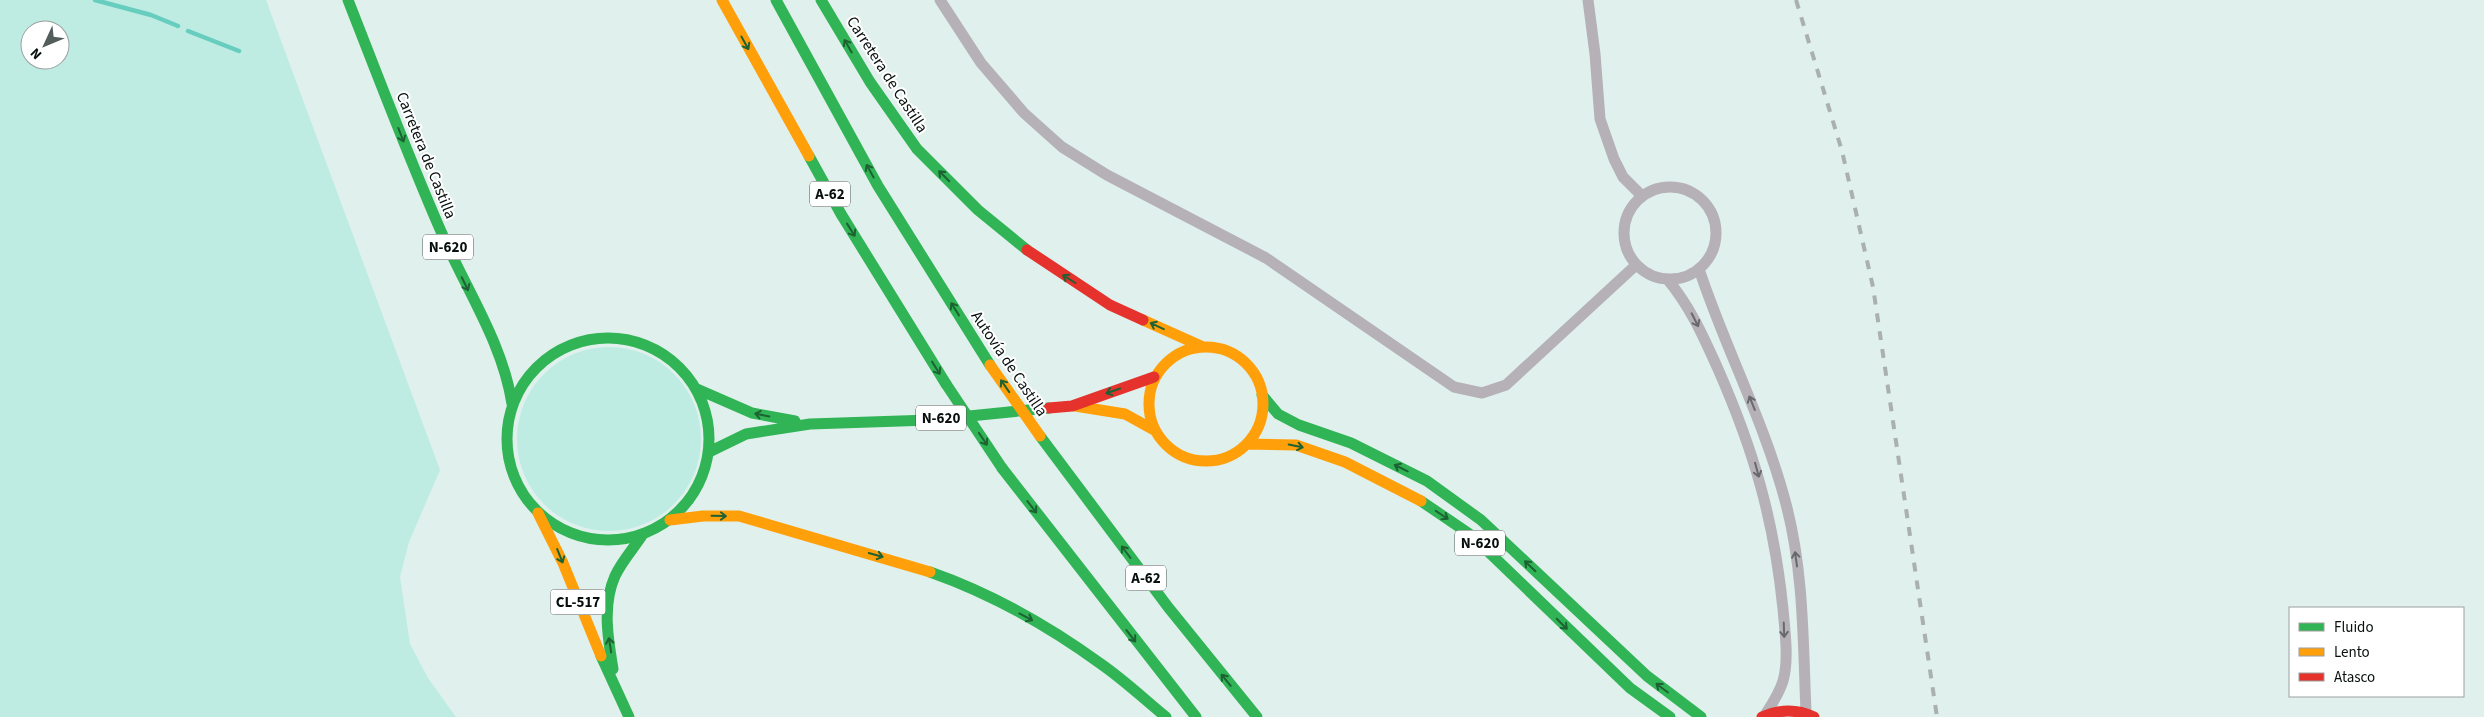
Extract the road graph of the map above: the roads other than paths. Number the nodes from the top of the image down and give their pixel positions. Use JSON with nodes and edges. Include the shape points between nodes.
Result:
{"nodes":[{"id":1,"x":348,"y":0,"type":"edge"},
{"id":2,"x":355,"y":0,"type":"edge"},
{"id":3,"x":722,"y":0,"type":"edge"},
{"id":4,"x":776,"y":0,"type":"edge"},
{"id":5,"x":821,"y":0,"type":"edge"},
{"id":6,"x":940,"y":0,"type":"edge"},
{"id":7,"x":1588,"y":0,"type":"edge"},
{"id":8,"x":383,"y":89,"type":"junction"},
{"id":9,"x":1642,"y":196,"type":"junction"},
{"id":10,"x":1636,"y":265,"type":"junction"},
{"id":11,"x":1699,"y":269,"type":"junction"},
{"id":12,"x":1668,"y":280,"type":"junction"},
{"id":13,"x":1202,"y":346,"type":"junction"},
{"id":14,"x":1154,"y":377,"type":"junction"},
{"id":15,"x":697,"y":389,"type":"junction"},
{"id":16,"x":1262,"y":395,"type":"junction"},
{"id":17,"x":512,"y":404,"type":"junction"},
{"id":18,"x":1072,"y":406,"type":"junction"},
{"id":19,"x":810,"y":424,"type":"junction"},
{"id":20,"x":1154,"y":430,"type":"junction"},
{"id":21,"x":1247,"y":444,"type":"junction"},
{"id":22,"x":709,"y":452,"type":"junction"},
{"id":23,"x":538,"y":513,"type":"junction"},
{"id":24,"x":670,"y":520,"type":"junction"},
{"id":25,"x":643,"y":534,"type":"junction"},
{"id":26,"x":617,"y":693,"type":"junction"},
{"id":27,"x":1810,"y":715,"type":"edge"},
{"id":28,"x":1763,"y":716,"type":"edge"},
{"id":29,"x":629,"y":717,"type":"edge"},
{"id":30,"x":1166,"y":717,"type":"edge"},
{"id":31,"x":1196,"y":717,"type":"edge"},
{"id":32,"x":1258,"y":717,"type":"edge"},
{"id":33,"x":1670,"y":717,"type":"edge"},
{"id":34,"x":1701,"y":717,"type":"edge"}],
"edges":[{"from":1,"to":8,"type":"main road","name":"Carretera de Castilla","number":"N-620"},
{"from":2,"to":8,"type":"main road"},
{"from":3,"to":31,"type":"main road","number":"A-62","one_way":true,"bridge":true,"via":[[841,214],[946,384],[1002,468]]},
{"from":32,"to":4,"type":"main road","name":"Autovía de Castilla","number":"A-62","one_way":true,"bridge":true,"via":[[1168,607],[990,365],[878,186]]},
{"from":13,"to":5,"type":"main road","name":"Carretera de Castilla","one_way":true,"via":[[1110,305],[1037,258],[978,210],[917,149],[870,82]]},
{"from":6,"to":10,"type":"street","via":[[981,63],[1024,113],[1062,147],[1107,175],[1266,258],[1454,387],[1482,393],[1506,385]]},
{"from":7,"to":9,"type":"street","via":[[1600,119],[1614,159],[1624,177]]},
{"from":8,"to":17,"type":"main road","name":"Carretera de Castilla","number":"N-620","one_way":true,"via":[[457,269],[501,357]]},
{"from":9,"to":10,"type":"street","via":[[1632,208],[1624,229],[1628,252]]},
{"from":9,"to":11,"type":"street","via":[[1656,189],[1686,190],[1700,198],[1710,210],[1716,240],[1711,254]]},
{"from":10,"to":12,"type":"street","via":[[1648,274]]},
{"from":11,"to":12,"type":"street","via":[[1691,275]]},
{"from":27,"to":11,"type":"street","one_way":true,"via":[[1803,617],[1787,506],[1771,451]]},
{"from":12,"to":28,"type":"street","one_way":true,"via":[[1686,301],[1732,400],[1754,458],[1768,510],[1778,565],[1785,655],[1784,679]]},
{"from":13,"to":14,"type":"main road","number":"N-620","via":[[1174,355]]},
{"from":13,"to":16,"type":"main road","number":"N-620","via":[[1218,348],[1241,359],[1257,378]]},
{"from":14,"to":18,"type":"main road","number":"N-620","one_way":true},
{"from":14,"to":20,"type":"main road","number":"N-620","via":[[1148,403]]},
{"from":15,"to":17,"type":"main road","number":"N-620","via":[[681,368],[661,352],[638,341],[612,337],[586,339],[562,347],[540,362],[523,381]]},
{"from":19,"to":15,"type":"main road","number":"N-620","one_way":true,"via":[[752,413]]},
{"from":15,"to":22,"type":"main road","number":"N-620","via":[[708,423]]},
{"from":16,"to":21,"type":"main road","number":"N-620","via":[[1260,421]]},
{"from":34,"to":16,"type":"main road","number":"N-620","one_way":true,"via":[[1646,676],[1481,520],[1427,481],[1351,443],[1278,414]]},
{"from":17,"to":23,"type":"main road","number":"N-620","via":[[506,433],[509,462],[520,490]]},
{"from":18,"to":19,"type":"main road","number":"N-620","via":[[930,420]]},
{"from":18,"to":20,"type":"main road","number":"N-620","via":[[1124,414]]},
{"from":19,"to":22,"type":"main road","number":"N-620","via":[[746,434]]},
{"from":20,"to":21,"type":"main road","number":"N-620","via":[[1174,451],[1186,458],[1208,462],[1229,456]]},
{"from":21,"to":33,"type":"main road","number":"N-620","one_way":true,"via":[[1296,445],[1345,462],[1418,499],[1470,535],[1630,688]]},
{"from":22,"to":24,"type":"main road","number":"N-620","via":[[689,501]]},
{"from":23,"to":25,"type":"main road","number":"N-620","via":[[561,529],[588,539],[616,540]]},
{"from":23,"to":26,"type":"main road","number":"CL-517","one_way":true,"via":[[553,540]]},
{"from":24,"to":25,"type":"main road","number":"N-620"},
{"from":24,"to":30,"type":"main road","one_way":true,"via":[[739,516],[955,581],[1030,619],[1101,664]]},
{"from":26,"to":25,"type":"main road","number":"CL-517","one_way":true,"via":[[608,634],[609,601],[613,583]]},
{"from":26,"to":29,"type":"main road","number":"CL-517"},
{"from":27,"to":28,"type":"main road","via":[[1785,710]]}]}
